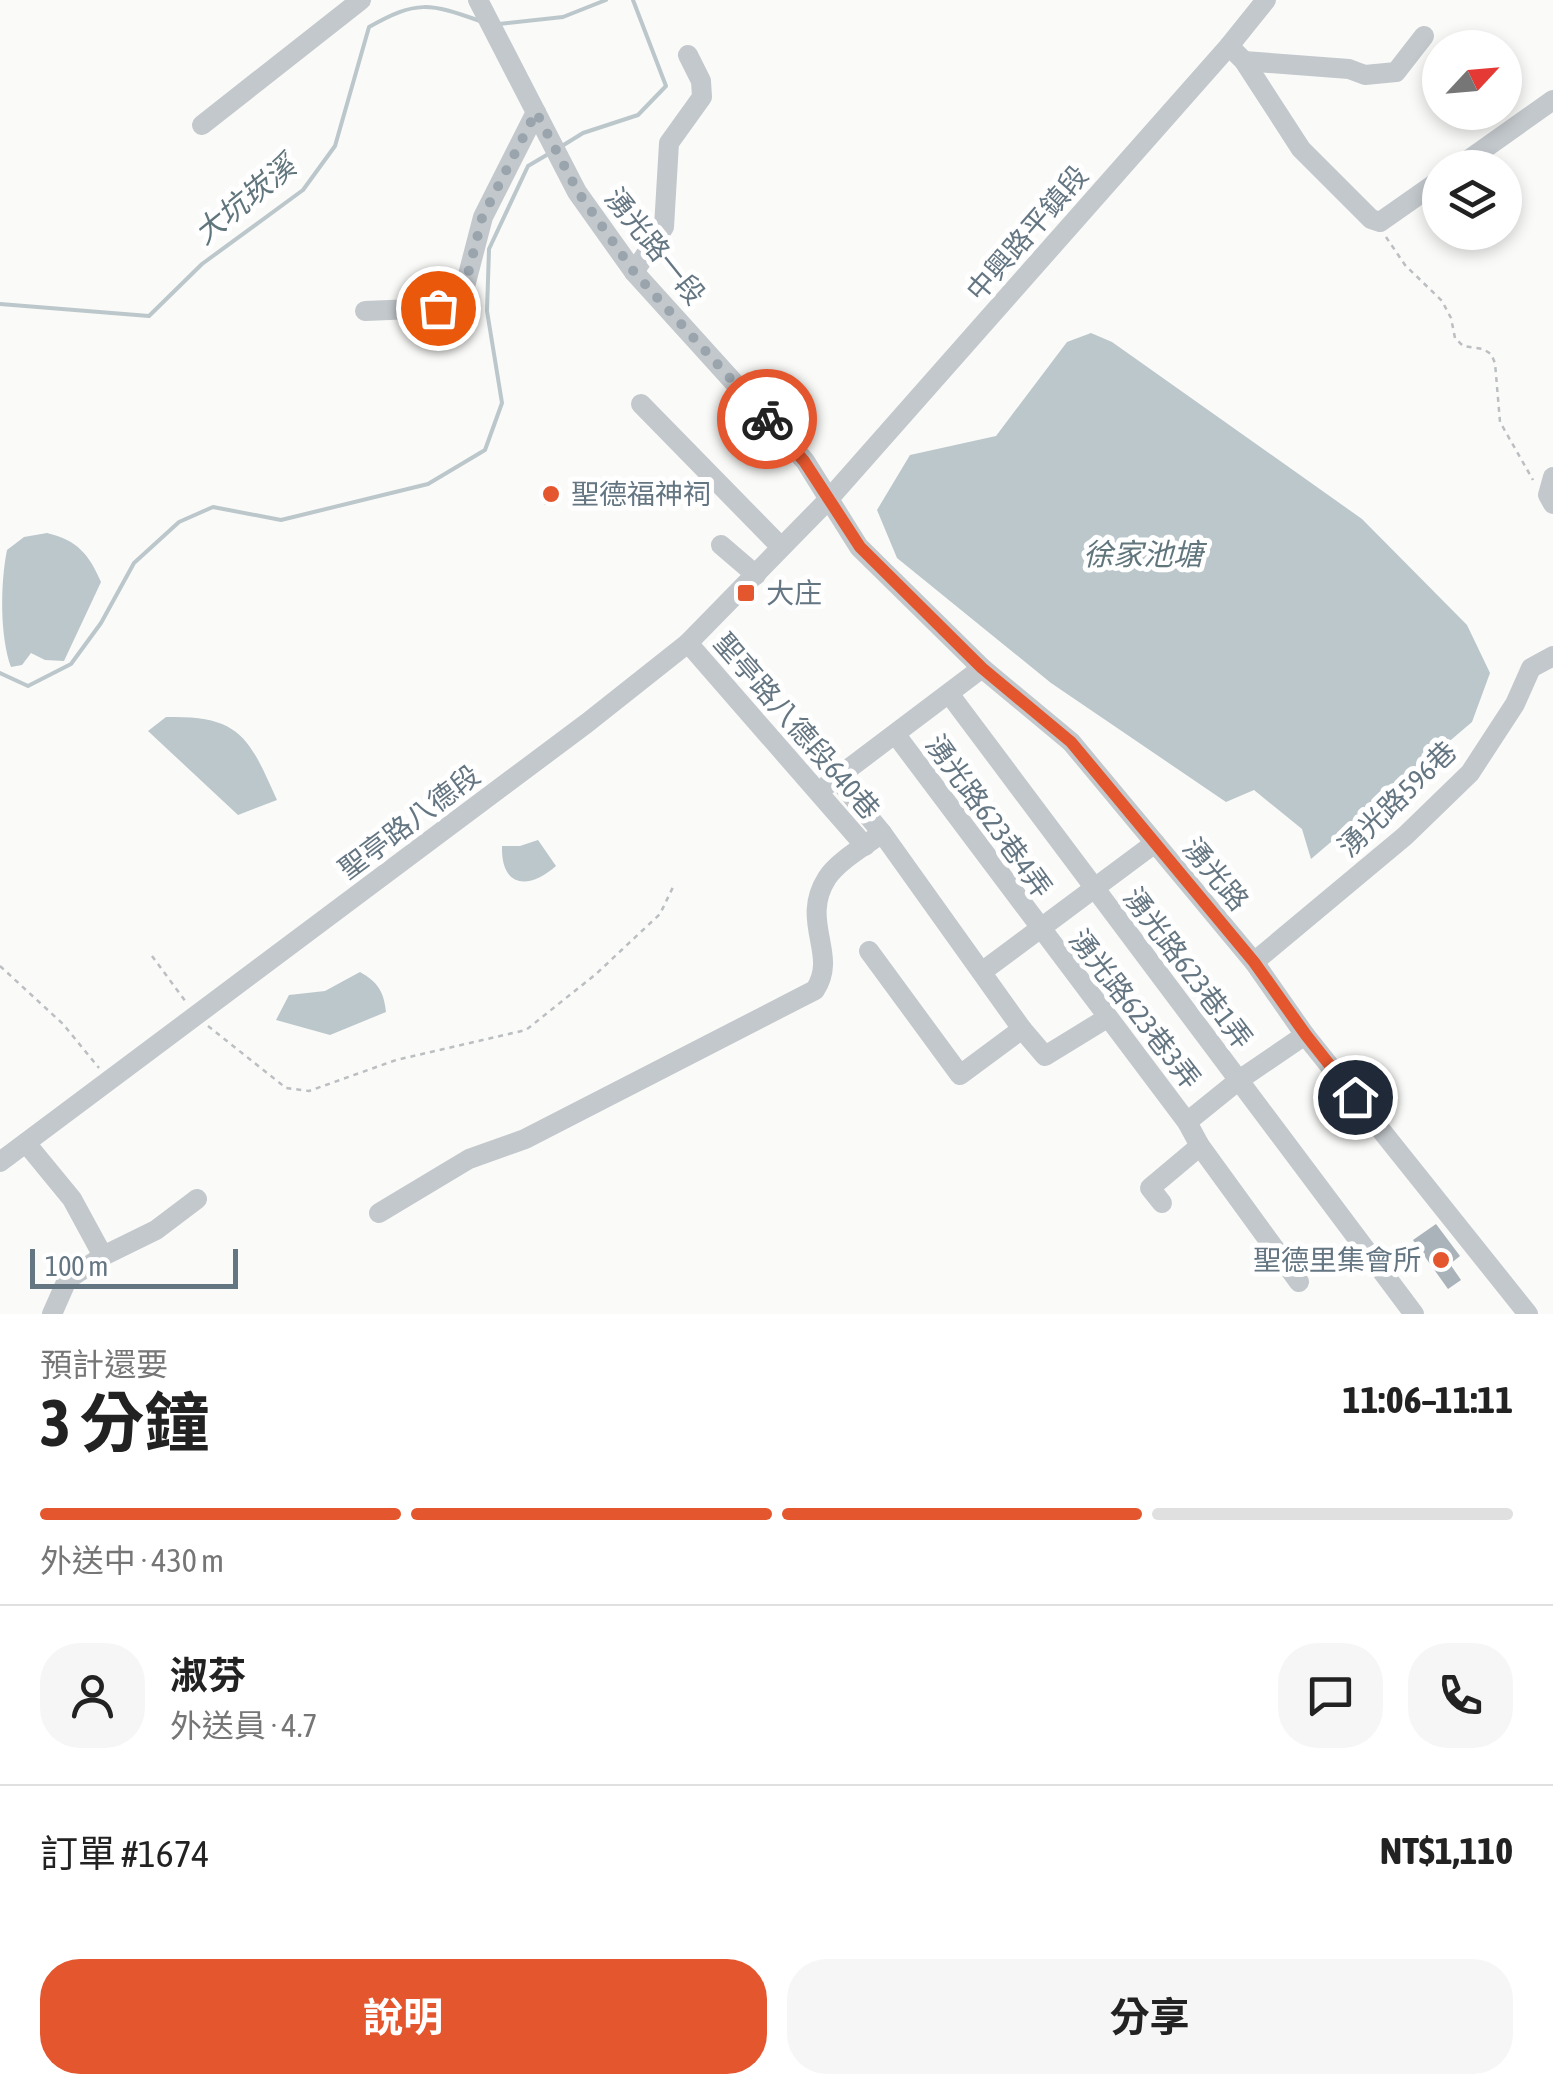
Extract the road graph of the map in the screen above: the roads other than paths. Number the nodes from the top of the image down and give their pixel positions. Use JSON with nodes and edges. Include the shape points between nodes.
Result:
{"nodes":[{"id":1,"x":361,"y":0,"type":"edge"},
{"id":2,"x":1266,"y":0,"type":"edge"},
{"id":3,"x":479,"y":2,"type":"edge"},
{"id":4,"x":1422,"y":39,"type":"edge"},
{"id":5,"x":1236,"y":54,"type":"junction"},
{"id":6,"x":688,"y":55,"type":"dead end"},
{"id":7,"x":1553,"y":100,"type":"edge"},
{"id":8,"x":536,"y":112,"type":"junction"},
{"id":9,"x":202,"y":125,"type":"dead end"},
{"id":10,"x":1482,"y":150,"type":"edge"},
{"id":11,"x":1422,"y":193,"type":"edge"},
{"id":12,"x":634,"y":272,"type":"junction"},
{"id":13,"x":365,"y":311,"type":"dead end"},
{"id":14,"x":641,"y":404,"type":"dead end"},
{"id":15,"x":828,"y":500,"type":"junction"},
{"id":16,"x":721,"y":545,"type":"dead end"},
{"id":17,"x":780,"y":548,"type":"junction"},
{"id":18,"x":756,"y":575,"type":"junction"},
{"id":19,"x":688,"y":643,"type":"junction"},
{"id":20,"x":1553,"y":656,"type":"edge"},
{"id":21,"x":982,"y":668,"type":"junction"},
{"id":22,"x":950,"y":696,"type":"junction"},
{"id":23,"x":896,"y":735,"type":"junction"},
{"id":24,"x":837,"y":778,"type":"junction"},
{"id":25,"x":818,"y":792,"type":"junction"},
{"id":26,"x":874,"y":839,"type":"junction"},
{"id":27,"x":1155,"y":843,"type":"junction"},
{"id":28,"x":1093,"y":888,"type":"junction"},
{"id":29,"x":1039,"y":929,"type":"junction"},
{"id":30,"x":870,"y":951,"type":"dead end"},
{"id":31,"x":1254,"y":962,"type":"junction"},
{"id":32,"x":983,"y":971,"type":"junction"},
{"id":33,"x":1107,"y":1018,"type":"junction"},
{"id":34,"x":1022,"y":1028,"type":"junction"},
{"id":35,"x":1306,"y":1035,"type":"junction"},
{"id":36,"x":1239,"y":1080,"type":"junction"},
{"id":37,"x":1187,"y":1122,"type":"junction"},
{"id":38,"x":26,"y":1143,"type":"junction"},
{"id":39,"x":1200,"y":1146,"type":"junction"},
{"id":40,"x":0,"y":1162,"type":"edge"},
{"id":41,"x":197,"y":1199,"type":"dead end"},
{"id":42,"x":1162,"y":1203,"type":"dead end"},
{"id":43,"x":380,"y":1213,"type":"dead end"},
{"id":44,"x":103,"y":1256,"type":"junction"},
{"id":45,"x":1299,"y":1282,"type":"dead end"},
{"id":46,"x":52,"y":1314,"type":"edge"},
{"id":47,"x":1414,"y":1314,"type":"edge"},
{"id":48,"x":1528,"y":1314,"type":"edge"}],
"edges":[{"from":1,"to":9,"type":"street"},
{"from":2,"to":5,"type":"street","name":"中興路平鎮段"},
{"from":3,"to":8,"type":"street","name":"湧光路一段"},
{"from":4,"to":5,"type":"street","via":[[1396,72],[1365,75]]},
{"from":5,"to":11,"type":"street","via":[[1301,149],[1370,219],[1380,222]]},
{"from":5,"to":15,"type":"street","name":"中興路平鎮段"},
{"from":6,"to":12,"type":"street","via":[[702,97],[670,143],[664,227]]},
{"from":7,"to":10,"type":"street"},
{"from":8,"to":12,"type":"street","name":"湧光路一段","via":[[578,192]]},
{"from":8,"to":13,"type":"street","via":[[482,218],[462,298],[438,308]]},
{"from":12,"to":15,"type":"street","name":"湧光路一段","via":[[804,461]]},
{"from":14,"to":17,"type":"street"},
{"from":15,"to":17,"type":"street","name":"聖亭路八德段"},
{"from":15,"to":21,"type":"street","name":"湧光路","via":[[860,547]]},
{"from":16,"to":18,"type":"street"},
{"from":17,"to":18,"type":"street","name":"聖亭路八德段"},
{"from":18,"to":19,"type":"street","name":"聖亭路八德段"},
{"from":19,"to":25,"type":"street","name":"聖亭路八德段640巷"},
{"from":19,"to":38,"type":"street","name":"聖亭路八德段"},
{"from":20,"to":31,"type":"street","name":"湧光路596巷","via":[[1531,668],[1470,773]]},
{"from":21,"to":22,"type":"street"},
{"from":21,"to":27,"type":"street","name":"湧光路","via":[[1071,742]]},
{"from":22,"to":23,"type":"street"},
{"from":22,"to":28,"type":"street","name":"湧光路623巷1弄"},
{"from":23,"to":24,"type":"street"},
{"from":23,"to":29,"type":"street","name":"湧光路623巷4弄"},
{"from":24,"to":25,"type":"street"},
{"from":24,"to":26,"type":"street"},
{"from":25,"to":26,"type":"street","name":"聖亭路八德段640巷"},
{"from":26,"to":32,"type":"street"},
{"from":26,"to":43,"type":"street","via":[[828,876],[814,909],[825,968],[815,990],[526,1139],[469,1159]]},
{"from":27,"to":28,"type":"street"},
{"from":27,"to":31,"type":"street","name":"湧光路"},
{"from":28,"to":29,"type":"street"},
{"from":28,"to":36,"type":"street","name":"湧光路623巷1弄"},
{"from":29,"to":32,"type":"street"},
{"from":29,"to":33,"type":"street","name":"湧光路623巷3弄"},
{"from":30,"to":34,"type":"street","via":[[960,1075]]},
{"from":31,"to":35,"type":"street","name":"湧光路"},
{"from":32,"to":34,"type":"street"},
{"from":33,"to":34,"type":"street","via":[[1046,1056]]},
{"from":33,"to":37,"type":"street","name":"湧光路623巷3弄"},
{"from":35,"to":36,"type":"street"},
{"from":35,"to":48,"type":"street","name":"湧光路"},
{"from":36,"to":37,"type":"street"},
{"from":36,"to":47,"type":"street","name":"湧光路623巷1弄"},
{"from":37,"to":39,"type":"street","name":"湧光路623巷3弄"},
{"from":38,"to":40,"type":"street","name":"聖亭路八德段"},
{"from":38,"to":44,"type":"street","via":[[72,1199]]},
{"from":39,"to":42,"type":"street","via":[[1150,1188]]},
{"from":39,"to":45,"type":"street","name":"湧光路623巷3弄"},
{"from":41,"to":44,"type":"street","via":[[156,1230]]},
{"from":44,"to":46,"type":"street","via":[[67,1280]]}]}
